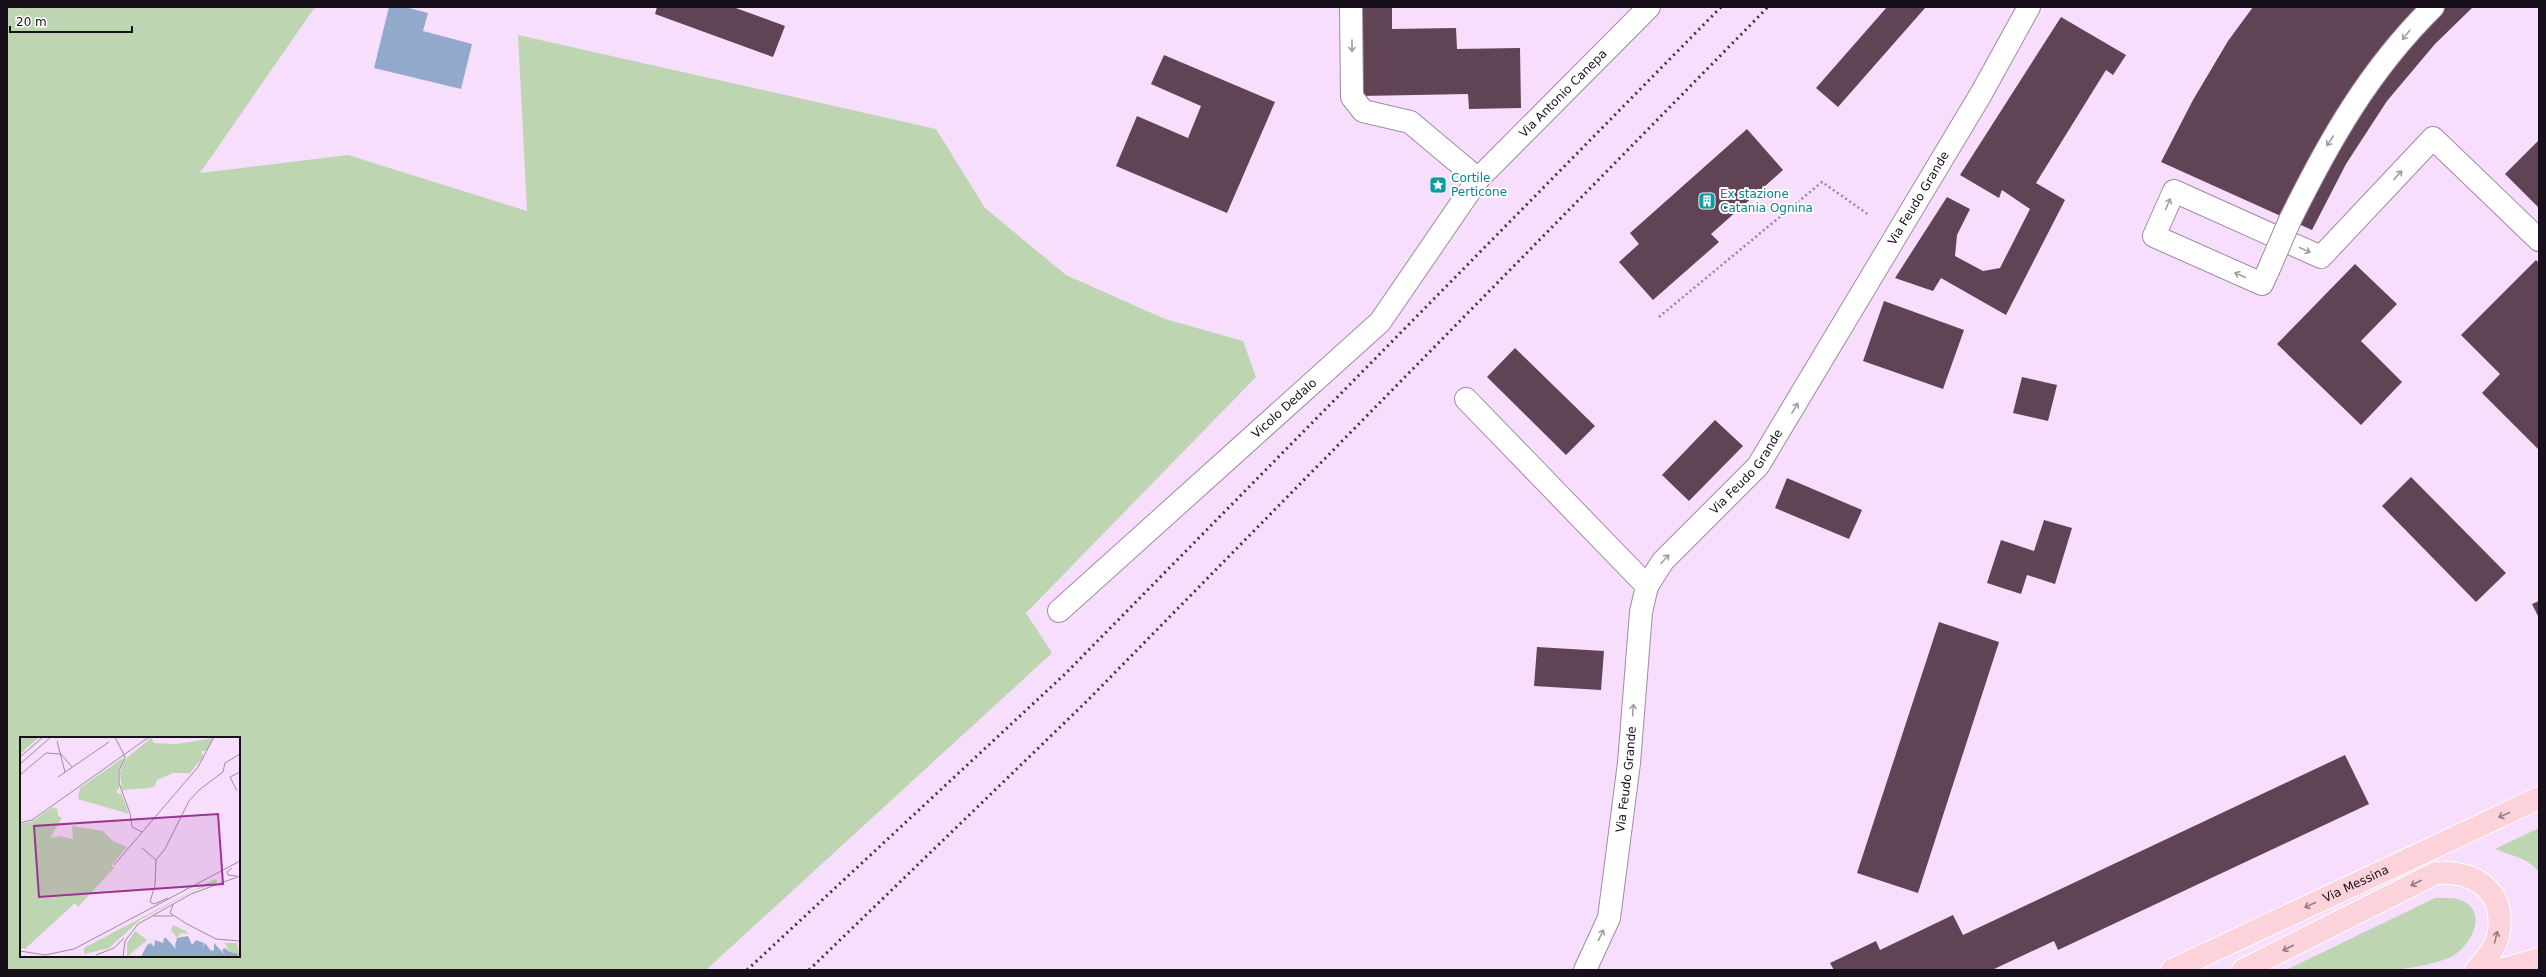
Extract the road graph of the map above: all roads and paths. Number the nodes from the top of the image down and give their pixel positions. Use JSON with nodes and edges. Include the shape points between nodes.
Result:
{"nodes":[{"id":1,"x":1351,"y":7,"type":"edge"},
{"id":2,"x":1649,"y":7,"type":"edge"},
{"id":3,"x":2030,"y":7,"type":"edge"},
{"id":4,"x":2433,"y":7,"type":"edge"},
{"id":5,"x":1478,"y":179,"type":"junction"},
{"id":6,"x":1896,"y":234,"type":"junction"},
{"id":7,"x":2539,"y":240,"type":"edge"},
{"id":8,"x":1659,"y":317,"type":"dead end"},
{"id":9,"x":1466,"y":399,"type":"dead end"},
{"id":10,"x":1646,"y":586,"type":"junction"},
{"id":11,"x":1059,"y":611,"type":"dead end"},
{"id":12,"x":2539,"y":798,"type":"edge"},
{"id":13,"x":2539,"y":959,"type":"edge"},
{"id":14,"x":1585,"y":970,"type":"edge"},
{"id":15,"x":2172,"y":970,"type":"edge"},
{"id":16,"x":2243,"y":970,"type":"edge"},
{"id":17,"x":2476,"y":970,"type":"edge"},
{"id":18,"x":2500,"y":970,"type":"edge"}],
"edges":[{"from":1,"to":5,"type":"street","one_way":true,"via":[[1352,97],[1363,111],[1410,122]]},
{"from":2,"to":5,"type":"street","name":"Via Antonio Canepa"},
{"from":3,"to":6,"type":"street","name":"Via Feudo Grande","via":[[1981,94]]},
{"from":4,"to":7,"type":"street","one_way":true,"bridge":true,"via":[[2415,24],[2366,85],[2324,151],[2290,220],[2268,271],[2262,284],[2154,236],[2174,191],[2321,258],[2433,138]]},
{"from":5,"to":11,"type":"street","name":"Vicolo Dedalo","via":[[1380,322]]},
{"from":6,"to":8,"type":"path","via":[[1822,182]]},
{"from":10,"to":6,"type":"street","name":"Via Feudo Grande","one_way":true,"via":[[1663,561],[1758,466],[1821,365]]},
{"from":9,"to":10,"type":"street"},
{"from":14,"to":10,"type":"street","name":"Via Feudo Grande","one_way":true,"via":[[1609,918],[1629,763],[1641,612]]},
{"from":12,"to":15,"type":"main road","name":"Via Messina","one_way":true},
{"from":13,"to":18,"type":"main road"},
{"from":17,"to":16,"type":"main road","one_way":true,"via":[[2491,952],[2498,936],[2496,904],[2493,893],[2480,882],[2467,875],[2452,872],[2436,873]]}]}
